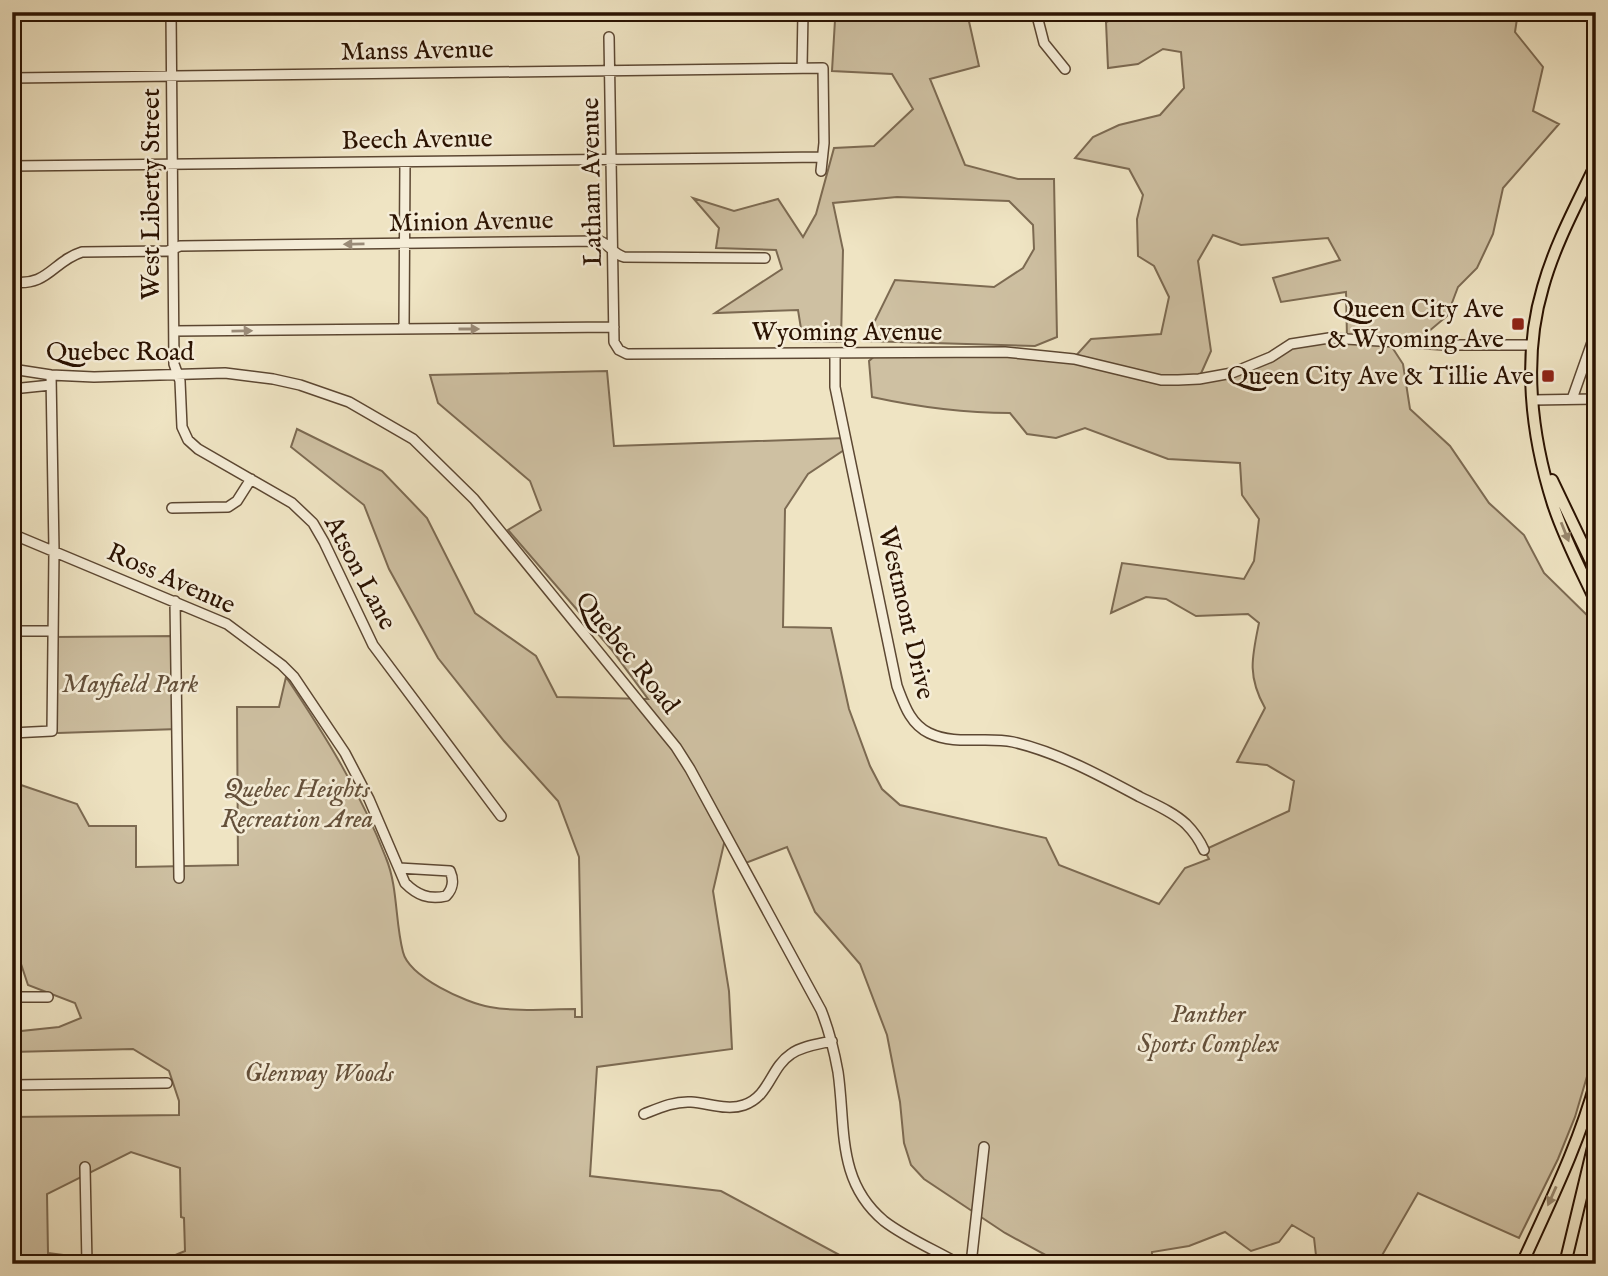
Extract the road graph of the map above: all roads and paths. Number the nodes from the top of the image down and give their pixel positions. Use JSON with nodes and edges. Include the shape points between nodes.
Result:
{"nodes":[{"id":1,"x":171,"y":12,"type":"edge"},
{"id":2,"x":803,"y":12,"type":"edge"},
{"id":3,"x":1036,"y":12,"type":"edge"},
{"id":4,"x":609,"y":37,"type":"dead end"},
{"id":5,"x":802,"y":68,"type":"junction"},
{"id":6,"x":611,"y":69,"type":"junction"},
{"id":7,"x":1065,"y":69,"type":"dead end"},
{"id":8,"x":172,"y":75,"type":"junction"},
{"id":9,"x":12,"y":78,"type":"edge"},
{"id":10,"x":821,"y":157,"type":"junction"},
{"id":11,"x":613,"y":159,"type":"junction"},
{"id":12,"x":405,"y":162,"type":"junction"},
{"id":13,"x":172,"y":164,"type":"junction"},
{"id":14,"x":1596,"y":164,"type":"edge"},
{"id":15,"x":12,"y":166,"type":"edge"},
{"id":16,"x":821,"y":172,"type":"dead end"},
{"id":17,"x":405,"y":244,"type":"junction"},
{"id":18,"x":172,"y":248,"type":"junction"},
{"id":19,"x":613,"y":252,"type":"junction"},
{"id":20,"x":765,"y":258,"type":"dead end"},
{"id":21,"x":12,"y":282,"type":"edge"},
{"id":22,"x":614,"y":327,"type":"junction"},
{"id":23,"x":404,"y":329,"type":"junction"},
{"id":24,"x":174,"y":331,"type":"junction"},
{"id":25,"x":1596,"y":331,"type":"edge"},
{"id":26,"x":1531,"y":345,"type":"junction"},
{"id":27,"x":835,"y":354,"type":"junction"},
{"id":28,"x":12,"y":369,"type":"edge"},
{"id":29,"x":177,"y":374,"type":"junction"},
{"id":30,"x":51,"y":380,"type":"junction"},
{"id":31,"x":12,"y":389,"type":"edge"},
{"id":32,"x":1573,"y":399,"type":"junction"},
{"id":33,"x":1596,"y":399,"type":"edge"},
{"id":34,"x":1533,"y":400,"type":"junction"},
{"id":35,"x":1545,"y":467,"type":"junction"},
{"id":36,"x":251,"y":479,"type":"junction"},
{"id":37,"x":172,"y":508,"type":"dead end"},
{"id":38,"x":12,"y":534,"type":"edge"},
{"id":39,"x":54,"y":551,"type":"junction"},
{"id":40,"x":1596,"y":572,"type":"edge"},
{"id":41,"x":175,"y":601,"type":"junction"},
{"id":42,"x":1596,"y":602,"type":"edge"},
{"id":43,"x":12,"y":631,"type":"edge"},
{"id":44,"x":53,"y":631,"type":"junction"},
{"id":45,"x":12,"y":733,"type":"edge"},
{"id":46,"x":501,"y":816,"type":"dead end"},
{"id":47,"x":1204,"y":850,"type":"dead end"},
{"id":48,"x":399,"y":868,"type":"junction"},
{"id":49,"x":179,"y":878,"type":"dead end"},
{"id":50,"x":12,"y":997,"type":"edge"},
{"id":51,"x":48,"y":997,"type":"dead end"},
{"id":52,"x":832,"y":1041,"type":"junction"},
{"id":53,"x":1596,"y":1080,"type":"edge"},
{"id":54,"x":167,"y":1083,"type":"dead end"},
{"id":55,"x":12,"y":1084,"type":"edge"},
{"id":56,"x":644,"y":1114,"type":"dead end"},
{"id":57,"x":1596,"y":1135,"type":"edge"},
{"id":58,"x":984,"y":1147,"type":"dead end"},
{"id":59,"x":85,"y":1167,"type":"dead end"},
{"id":60,"x":87,"y":1264,"type":"edge"},
{"id":61,"x":959,"y":1264,"type":"edge"},
{"id":62,"x":971,"y":1264,"type":"edge"},
{"id":63,"x":1522,"y":1264,"type":"edge"},
{"id":64,"x":1565,"y":1264,"type":"edge"}],
"edges":[{"from":1,"to":8,"type":"street","name":"West Liberty Street"},
{"from":2,"to":5,"type":"street"},
{"from":3,"to":7,"type":"street","via":[[1044,43]]},
{"from":4,"to":6,"type":"street","name":"Latham Avenue"},
{"from":5,"to":6,"type":"street","name":"Manss Avenue"},
{"from":5,"to":10,"type":"street","name":"Manss Avenue","via":[[822,68]]},
{"from":6,"to":8,"type":"street","name":"Manss Avenue"},
{"from":6,"to":11,"type":"street","name":"Latham Avenue"},
{"from":8,"to":9,"type":"street","name":"Manss Avenue"},
{"from":8,"to":13,"type":"street","name":"West Liberty Street"},
{"from":10,"to":11,"type":"street","name":"Beech Avenue"},
{"from":10,"to":16,"type":"street"},
{"from":11,"to":12,"type":"street","name":"Beech Avenue"},
{"from":11,"to":19,"type":"street","name":"Latham Avenue"},
{"from":12,"to":13,"type":"street","name":"Beech Avenue"},
{"from":12,"to":17,"type":"street"},
{"from":13,"to":15,"type":"street","name":"Beech Avenue"},
{"from":13,"to":18,"type":"street","name":"West Liberty Street"},
{"from":14,"to":26,"type":"main road","via":[[1549,269]]},
{"from":17,"to":18,"type":"street","name":"Minion Avenue","one_way":true},
{"from":17,"to":19,"type":"street","name":"Minion Avenue","via":[[600,241]]},
{"from":17,"to":23,"type":"street"},
{"from":18,"to":21,"type":"street","name":"Minion Avenue","via":[[82,252],[39,280]]},
{"from":18,"to":24,"type":"street","name":"West Liberty Street"},
{"from":19,"to":20,"type":"street","name":"Minion Avenue","via":[[624,257]]},
{"from":19,"to":22,"type":"street","name":"Latham Avenue"},
{"from":23,"to":22,"type":"street","one_way":true},
{"from":22,"to":27,"type":"street","name":"Wyoming Avenue","via":[[616,347],[627,354]]},
{"from":24,"to":23,"type":"street","one_way":true},
{"from":24,"to":29,"type":"street","name":"West Liberty Street"},
{"from":25,"to":32,"type":"street"},
{"from":26,"to":27,"type":"street","name":"Wyoming Avenue","via":[[1329,338],[1291,344],[1232,373],[1178,380],[1073,359],[1005,352]]},
{"from":26,"to":34,"type":"main road"},
{"from":27,"to":47,"type":"street","name":"Westmont Drive","via":[[835,387],[847,448],[897,686],[909,715],[923,730],[939,737],[1012,742],[1083,768],[1177,817]]},
{"from":28,"to":30,"type":"street","name":"Quebec Road"},
{"from":29,"to":30,"type":"street","name":"Quebec Road"},
{"from":29,"to":36,"type":"street","name":"Atson Lane","via":[[182,427],[188,440]]},
{"from":29,"to":52,"type":"street","name":"Quebec Road","via":[[249,375],[324,392],[392,425],[454,477],[676,747],[812,990]]},
{"from":30,"to":31,"type":"street","name":"Quebec Road"},
{"from":30,"to":39,"type":"street"},
{"from":32,"to":33,"type":"street"},
{"from":32,"to":34,"type":"street"},
{"from":34,"to":35,"type":"main road"},
{"from":35,"to":40,"type":"main road"},
{"from":35,"to":42,"type":"main road","one_way":true,"via":[[1553,503]]},
{"from":36,"to":37,"type":"street","via":[[228,507]]},
{"from":36,"to":46,"type":"street","name":"Atson Lane","via":[[292,503],[313,523],[373,645]]},
{"from":38,"to":39,"type":"street","name":"Ross Avenue"},
{"from":39,"to":41,"type":"street","name":"Ross Avenue"},
{"from":39,"to":44,"type":"street"},
{"from":41,"to":48,"type":"street","name":"Ross Avenue","via":[[236,629],[294,677],[345,753]]},
{"from":41,"to":49,"type":"street"},
{"from":43,"to":44,"type":"street"},
{"from":44,"to":45,"type":"street","via":[[52,731]]},
{"from":48,"to":48,"type":"street","name":"Ross Avenue","via":[[405,883],[429,898],[446,896],[452,888],[450,871]]},
{"from":50,"to":51,"type":"street"},
{"from":52,"to":56,"type":"street","via":[[793,1052],[764,1092],[745,1105],[678,1102]]},
{"from":52,"to":61,"type":"street","name":"Quebec Road","via":[[844,1153],[861,1193],[887,1223]]},
{"from":53,"to":63,"type":"main road","one_way":true,"via":[[1586,1117]]},
{"from":54,"to":55,"type":"street"},
{"from":57,"to":64,"type":"main road"},
{"from":58,"to":62,"type":"street"},
{"from":59,"to":60,"type":"street"}]}
